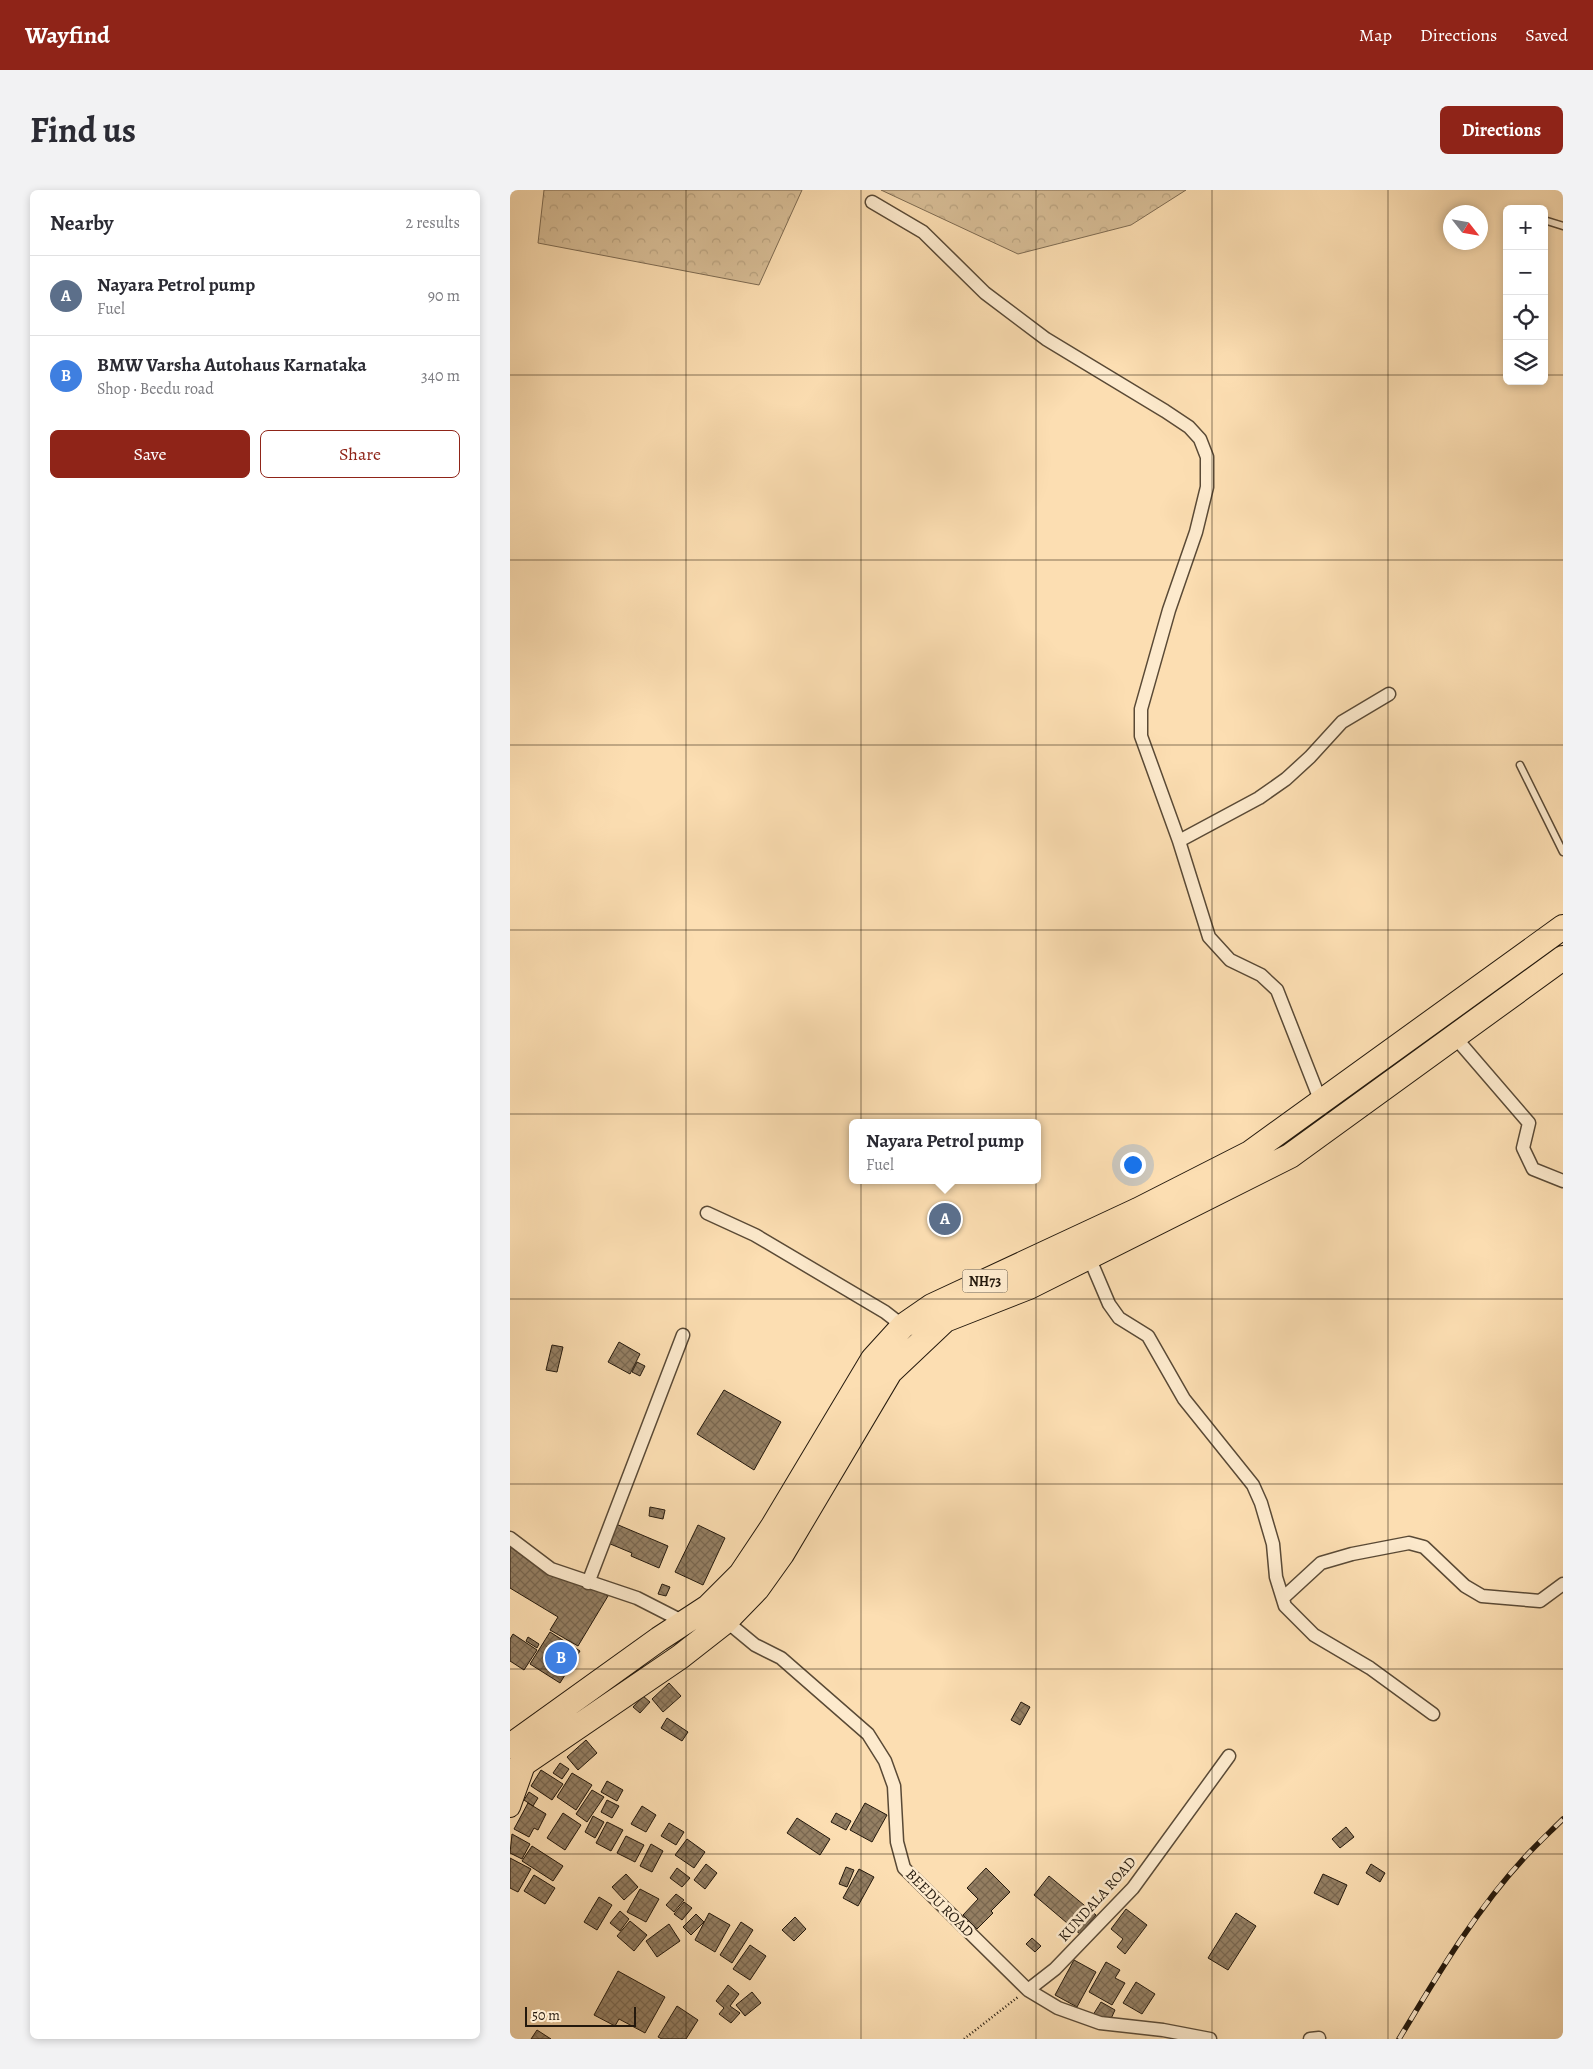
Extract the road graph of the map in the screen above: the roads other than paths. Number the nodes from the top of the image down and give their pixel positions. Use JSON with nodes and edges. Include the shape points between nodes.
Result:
{"nodes":[{"id":1,"x":872,"y":202,"type":"dead end"},
{"id":2,"x":1548,"y":221,"type":"edge"},
{"id":3,"x":1563,"y":226,"type":"edge"},
{"id":4,"x":1389,"y":694,"type":"dead end"},
{"id":5,"x":1520,"y":765,"type":"dead end"},
{"id":6,"x":1179,"y":841,"type":"junction"},
{"id":7,"x":1563,"y":852,"type":"edge"},
{"id":8,"x":1563,"y":927,"type":"edge"},
{"id":9,"x":1563,"y":958,"type":"edge"},
{"id":10,"x":1454,"y":1036,"type":"junction"},
{"id":11,"x":1321,"y":1102,"type":"junction"},
{"id":12,"x":1563,"y":1181,"type":"edge"},
{"id":13,"x":706,"y":1213,"type":"dead end"},
{"id":14,"x":1089,"y":1257,"type":"junction"},
{"id":15,"x":903,"y":1326,"type":"junction"},
{"id":16,"x":683,"y":1334,"type":"dead end"},
{"id":17,"x":510,"y":1538,"type":"edge"},
{"id":18,"x":588,"y":1583,"type":"junction"},
{"id":19,"x":1563,"y":1584,"type":"edge"},
{"id":20,"x":1283,"y":1598,"type":"junction"},
{"id":21,"x":726,"y":1621,"type":"junction"},
{"id":22,"x":686,"y":1623,"type":"junction"},
{"id":23,"x":1433,"y":1714,"type":"dead end"},
{"id":24,"x":515,"y":1756,"type":"edge"},
{"id":25,"x":1229,"y":1756,"type":"dead end"},
{"id":26,"x":510,"y":1807,"type":"edge"},
{"id":27,"x":1028,"y":1990,"type":"junction"},
{"id":28,"x":1210,"y":2039,"type":"edge"}],
"edges":[{"from":1,"to":6,"type":"street","via":[[923,232],[985,293],[1039,334],[1165,411],[1200,439],[1207,457],[1207,487],[1141,709],[1141,736]]},
{"from":2,"to":3,"type":"lane"},
{"from":4,"to":6,"type":"street","via":[[1342,722],[1310,757],[1279,784]]},
{"from":5,"to":7,"type":"lane"},
{"from":6,"to":11,"type":"street","via":[[1209,937],[1230,960],[1261,975],[1277,990]]},
{"from":8,"to":11,"type":"highway","number":"NH73"},
{"from":9,"to":10,"type":"highway","number":"NH73"},
{"from":10,"to":12,"type":"street","via":[[1529,1123],[1523,1148],[1533,1169]]},
{"from":10,"to":14,"type":"highway","number":"NH73","via":[[1290,1156]]},
{"from":11,"to":15,"type":"highway","number":"NH73","via":[[1250,1153],[1138,1210],[932,1306]]},
{"from":13,"to":15,"type":"street","via":[[755,1235]]},
{"from":14,"to":20,"type":"street","via":[[1108,1304],[1119,1318],[1148,1336],[1184,1399],[1253,1485],[1273,1544],[1276,1577]]},
{"from":14,"to":21,"type":"highway","number":"NH73","via":[[1029,1287],[945,1320],[890,1372],[782,1554],[757,1589]]},
{"from":15,"to":22,"type":"highway","number":"NH73","via":[[873,1359],[742,1574]]},
{"from":16,"to":18,"type":"street"},
{"from":17,"to":18,"type":"street","via":[[551,1569]]},
{"from":18,"to":22,"type":"street","via":[[637,1598]]},
{"from":19,"to":20,"type":"street","via":[[1540,1601],[1482,1596],[1465,1586],[1424,1547],[1409,1543],[1375,1548],[1320,1563]]},
{"from":20,"to":23,"type":"street","via":[[1285,1606],[1314,1635],[1370,1668]]},
{"from":21,"to":24,"type":"highway","number":"NH73","via":[[680,1657]]},
{"from":21,"to":27,"type":"street","name":"BEEDU ROAD","via":[[756,1645],[781,1658],[868,1734],[885,1761],[894,1786],[897,1842],[904,1868]]},
{"from":22,"to":24,"type":"highway","number":"NH73","via":[[659,1639]]},
{"from":24,"to":26,"type":"main road"},
{"from":25,"to":27,"type":"street","name":"KUNDALA ROAD","via":[[1133,1888],[1055,1969]]},
{"from":27,"to":28,"type":"street","name":"BEEDU ROAD","via":[[1058,2008],[1100,2023]]}]}
